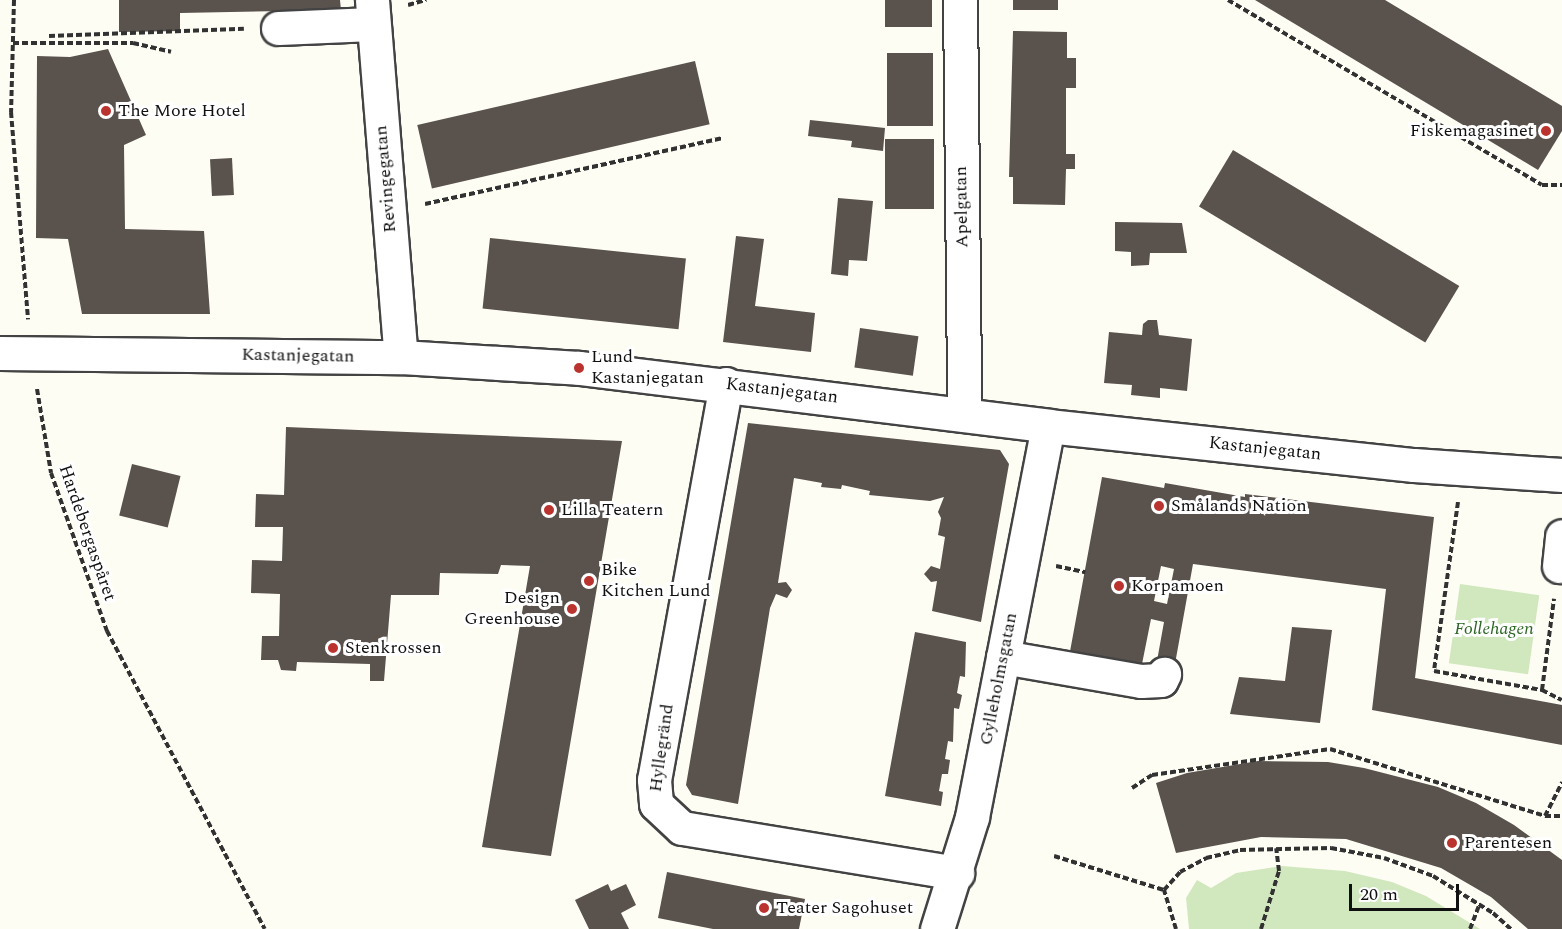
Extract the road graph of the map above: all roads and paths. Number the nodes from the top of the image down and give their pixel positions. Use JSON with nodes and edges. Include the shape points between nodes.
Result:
{"nodes":[{"id":1,"x":14,"y":0,"type":"edge"},
{"id":2,"x":960,"y":0,"type":"edge"},
{"id":3,"x":1228,"y":0,"type":"edge"},
{"id":4,"x":373,"y":12,"type":"edge"},
{"id":5,"x":278,"y":28,"type":"joint"},
{"id":6,"x":49,"y":36,"type":"dead end"},
{"id":7,"x":13,"y":43,"type":"junction"},
{"id":8,"x":171,"y":52,"type":"dead end"},
{"id":9,"x":723,"y":138,"type":"dead end"},
{"id":10,"x":1562,"y":185,"type":"edge"},
{"id":11,"x":389,"y":212,"type":"junction"},
{"id":12,"x":16,"y":353,"type":"edge"},
{"id":13,"x":401,"y":357,"type":"junction"},
{"id":14,"x":726,"y":384,"type":"junction"},
{"id":15,"x":964,"y":415,"type":"junction"},
{"id":16,"x":1048,"y":426,"type":"junction"},
{"id":17,"x":1562,"y":475,"type":"edge"},
{"id":18,"x":1461,"y":478,"type":"junction"},
{"id":19,"x":1560,"y":551,"type":"edge"},
{"id":20,"x":1055,"y":566,"type":"dead end"},
{"id":21,"x":1084,"y":572,"type":"dead end"},
{"id":22,"x":1003,"y":657,"type":"junction"},
{"id":23,"x":1164,"y":675,"type":"dead end"},
{"id":24,"x":1542,"y":690,"type":"junction"},
{"id":25,"x":1562,"y":700,"type":"edge"},
{"id":26,"x":1562,"y":782,"type":"edge"},
{"id":27,"x":1132,"y":788,"type":"dead end"},
{"id":28,"x":1545,"y":816,"type":"junction"},
{"id":29,"x":1562,"y":816,"type":"edge"},
{"id":30,"x":1276,"y":848,"type":"junction"},
{"id":31,"x":1054,"y":856,"type":"dead end"},
{"id":32,"x":957,"y":873,"type":"junction"},
{"id":33,"x":1164,"y":890,"type":"junction"},
{"id":34,"x":1479,"y":905,"type":"junction"},
{"id":35,"x":265,"y":929,"type":"edge"},
{"id":36,"x":937,"y":929,"type":"edge"},
{"id":37,"x":1176,"y":929,"type":"edge"},
{"id":38,"x":1262,"y":929,"type":"edge"},
{"id":39,"x":1470,"y":929,"type":"edge"},
{"id":40,"x":1511,"y":929,"type":"edge"}],
"edges":[{"from":1,"to":7,"type":"path","name":"Hardebergaspåret"},
{"from":2,"to":15,"type":"street","name":"Apelgatan"},
{"from":3,"to":10,"type":"path","via":[[1542,184]]},
{"from":4,"to":5,"type":"street"},
{"from":4,"to":11,"type":"street","name":"Revingegatan"},
{"from":5,"to":6,"type":"path"},
{"from":7,"to":8,"type":"path","via":[[133,43]]},
{"from":7,"to":12,"type":"path","name":"Hardebergaspåret"},
{"from":9,"to":11,"type":"path"},
{"from":11,"to":13,"type":"street","name":"Revingegatan"},
{"from":12,"to":13,"type":"street","name":"Kastanjegatan"},
{"from":12,"to":35,"type":"path","name":"Hardebergaspåret","via":[[51,473],[106,631]]},
{"from":13,"to":14,"type":"street","name":"Kastanjegatan","via":[[579,368]]},
{"from":14,"to":15,"type":"street","name":"Kastanjegatan"},
{"from":14,"to":32,"type":"street","name":"Hyllegränd","via":[[654,780],[656,804],[682,828]]},
{"from":15,"to":16,"type":"street","name":"Kastanjegatan"},
{"from":16,"to":18,"type":"street","name":"Kastanjegatan"},
{"from":16,"to":22,"type":"street","name":"Gylleholmsgatan"},
{"from":17,"to":18,"type":"street","name":"Kastanjegatan"},
{"from":18,"to":24,"type":"path","via":[[1434,671]]},
{"from":19,"to":24,"type":"path"},
{"from":20,"to":21,"type":"path"},
{"from":22,"to":23,"type":"street","via":[[1141,681],[1161,680]]},
{"from":22,"to":32,"type":"street","name":"Gylleholmsgatan","via":[[972,817]]},
{"from":24,"to":25,"type":"path"},
{"from":26,"to":28,"type":"path"},
{"from":27,"to":28,"type":"path","via":[[1152,775],[1330,749],[1463,787]]},
{"from":28,"to":29,"type":"path"},
{"from":30,"to":33,"type":"path","via":[[1206,858],[1180,872]]},
{"from":30,"to":34,"type":"path","via":[[1331,848],[1383,858],[1433,876]]},
{"from":30,"to":38,"type":"path","via":[[1279,871]]},
{"from":31,"to":33,"type":"path"},
{"from":32,"to":36,"type":"street","name":"Gylleholmsgatan"},
{"from":33,"to":37,"type":"path"},
{"from":34,"to":39,"type":"path"},
{"from":34,"to":40,"type":"path"}]}
